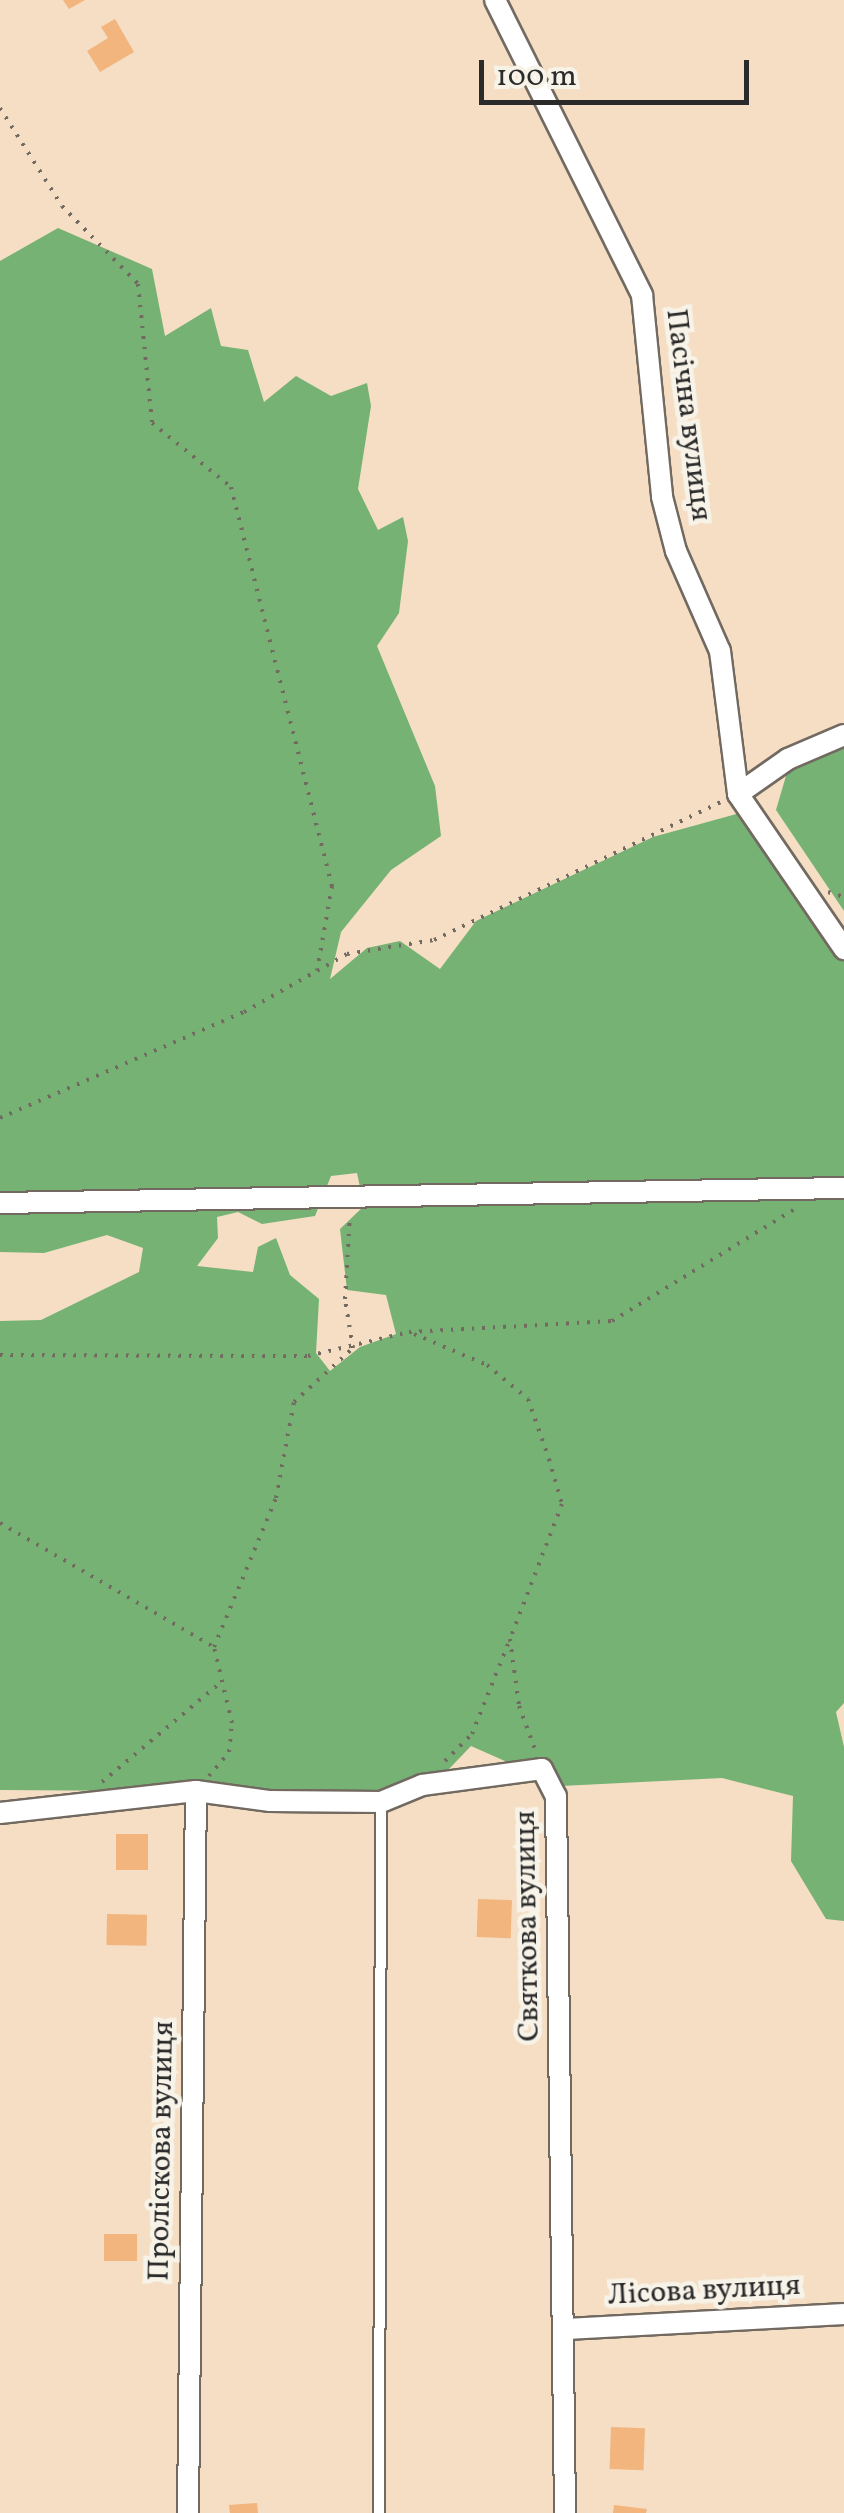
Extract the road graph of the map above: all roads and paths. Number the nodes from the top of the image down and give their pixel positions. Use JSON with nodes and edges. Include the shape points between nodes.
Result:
{"nodes":[{"id":1,"x":495,"y":0,"type":"edge"},
{"id":2,"x":0,"y":108,"type":"edge"},
{"id":3,"x":844,"y":735,"type":"edge"},
{"id":4,"x":738,"y":794,"type":"junction"},
{"id":5,"x":844,"y":949,"type":"edge"},
{"id":6,"x":317,"y":971,"type":"junction"},
{"id":7,"x":0,"y":1118,"type":"edge"},
{"id":8,"x":844,"y":1188,"type":"edge"},
{"id":9,"x":351,"y":1195,"type":"junction"},
{"id":10,"x":0,"y":1203,"type":"edge"},
{"id":11,"x":793,"y":1210,"type":"dead end"},
{"id":12,"x":410,"y":1332,"type":"junction"},
{"id":13,"x":353,"y":1348,"type":"junction"},
{"id":14,"x":0,"y":1354,"type":"edge"},
{"id":15,"x":0,"y":1524,"type":"edge"},
{"id":16,"x":510,"y":1639,"type":"junction"},
{"id":17,"x":214,"y":1647,"type":"junction"},
{"id":18,"x":222,"y":1681,"type":"junction"},
{"id":19,"x":542,"y":1769,"type":"junction"},
{"id":20,"x":422,"y":1785,"type":"junction"},
{"id":21,"x":196,"y":1791,"type":"junction"},
{"id":22,"x":381,"y":1802,"type":"junction"},
{"id":23,"x":75,"y":1804,"type":"junction"},
{"id":24,"x":0,"y":1813,"type":"edge"},
{"id":25,"x":844,"y":2314,"type":"edge"},
{"id":26,"x":567,"y":2329,"type":"junction"},
{"id":27,"x":188,"y":2513,"type":"edge"},
{"id":28,"x":379,"y":2513,"type":"edge"},
{"id":29,"x":565,"y":2513,"type":"edge"}],
"edges":[{"from":1,"to":4,"type":"street","name":"Пасічна вулиця","via":[[642,295],[662,497],[676,551],[720,651]]},
{"from":2,"to":6,"type":"path","via":[[62,206],[138,284],[152,423],[231,487],[332,886]]},
{"from":3,"to":4,"type":"street","via":[[788,759]]},
{"from":4,"to":5,"type":"street","name":"Пасічна вулиця"},
{"from":4,"to":6,"type":"path","via":[[434,940],[347,954]]},
{"from":6,"to":7,"type":"path","via":[[244,1012]]},
{"from":8,"to":9,"type":"street"},
{"from":9,"to":10,"type":"street"},
{"from":9,"to":13,"type":"path","via":[[345,1300]]},
{"from":11,"to":12,"type":"path","via":[[612,1320]]},
{"from":12,"to":13,"type":"path"},
{"from":12,"to":16,"type":"path","via":[[488,1365],[528,1399],[549,1459],[562,1504]]},
{"from":13,"to":14,"type":"path","via":[[207,1358]]},
{"from":13,"to":17,"type":"path","via":[[294,1402],[276,1498]]},
{"from":15,"to":17,"type":"path"},
{"from":16,"to":19,"type":"path","via":[[519,1706]]},
{"from":16,"to":20,"type":"path","via":[[472,1734]]},
{"from":17,"to":18,"type":"path"},
{"from":18,"to":21,"type":"path","via":[[232,1723],[229,1752]]},
{"from":18,"to":23,"type":"path"},
{"from":19,"to":20,"type":"street","name":"Святкова вулиця"},
{"from":19,"to":26,"type":"street","name":"Святкова вулиця","via":[[556,1796]]},
{"from":20,"to":22,"type":"street","name":"Святкова вулиця"},
{"from":21,"to":22,"type":"street","name":"Святкова вулиця","via":[[270,1801]]},
{"from":21,"to":23,"type":"street","name":"Святкова вулиця"},
{"from":21,"to":27,"type":"street","name":"Проліскова вулиця"},
{"from":22,"to":28,"type":"lane"},
{"from":23,"to":24,"type":"street","name":"Святкова вулиця"},
{"from":25,"to":26,"type":"street","name":"Лісова вулиця"},
{"from":26,"to":29,"type":"street","name":"Святкова вулиця"}]}
